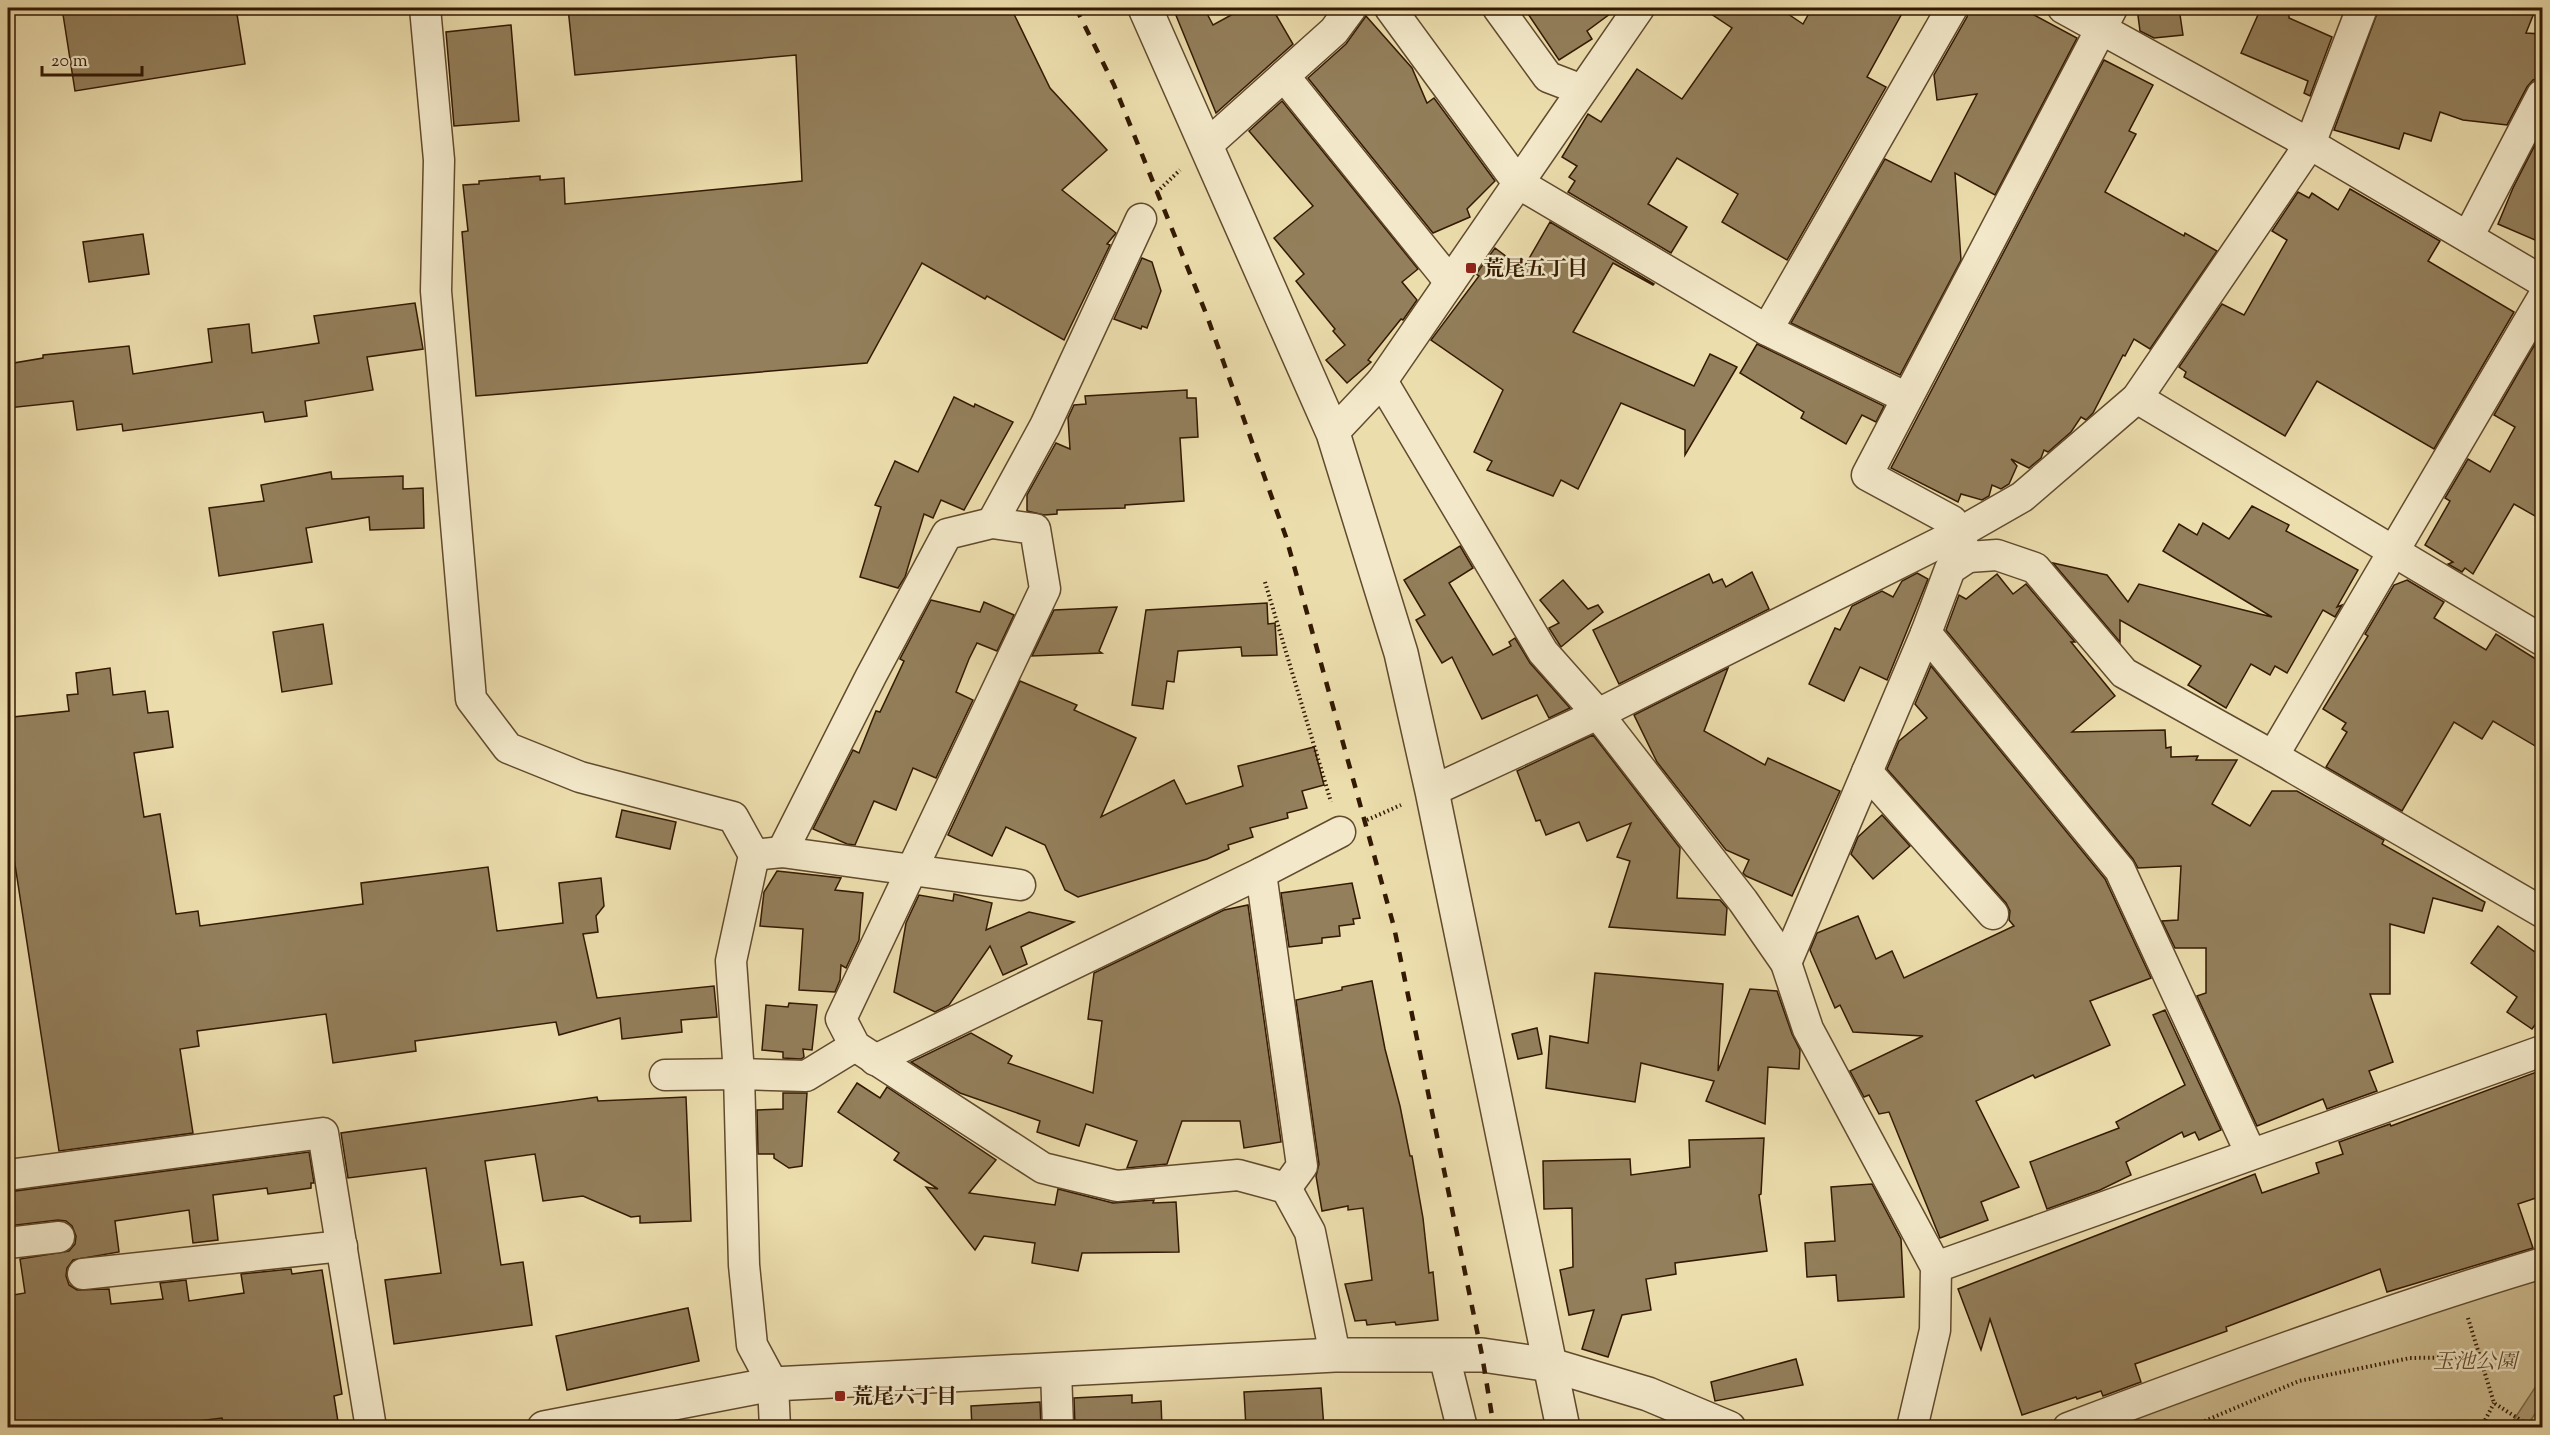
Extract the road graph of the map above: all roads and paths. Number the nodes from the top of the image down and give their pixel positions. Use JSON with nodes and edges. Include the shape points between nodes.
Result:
{"nodes":[{"id":1,"x":425,"y":8,"type":"edge"},
{"id":2,"x":1145,"y":8,"type":"edge"},
{"id":3,"x":1351,"y":8,"type":"edge"},
{"id":4,"x":1390,"y":8,"type":"edge"},
{"id":5,"x":1498,"y":8,"type":"edge"},
{"id":6,"x":1639,"y":8,"type":"edge"},
{"id":7,"x":1952,"y":8,"type":"edge"},
{"id":8,"x":2063,"y":8,"type":"edge"},
{"id":9,"x":2362,"y":8,"type":"edge"},
{"id":10,"x":2107,"y":18,"type":"edge"},
{"id":11,"x":1284,"y":76,"type":"junction"},
{"id":12,"x":1582,"y":90,"type":"junction"},
{"id":13,"x":2542,"y":96,"type":"edge"},
{"id":14,"x":2310,"y":144,"type":"junction"},
{"id":15,"x":1207,"y":146,"type":"junction"},
{"id":16,"x":1518,"y":183,"type":"junction"},
{"id":17,"x":1142,"y":219,"type":"joint"},
{"id":18,"x":2468,"y":237,"type":"junction"},
{"id":19,"x":2542,"y":281,"type":"edge"},
{"id":20,"x":1450,"y":282,"type":"junction"},
{"id":21,"x":2542,"y":299,"type":"edge"},
{"id":22,"x":1767,"y":330,"type":"junction"},
{"id":23,"x":1382,"y":381,"type":"junction"},
{"id":24,"x":1907,"y":398,"type":"junction"},
{"id":25,"x":2137,"y":398,"type":"junction"},
{"id":26,"x":1333,"y":433,"type":"junction"},
{"id":27,"x":992,"y":524,"type":"junction"},
{"id":28,"x":1963,"y":545,"type":"junction"},
{"id":29,"x":2394,"y":551,"type":"junction"},
{"id":30,"x":1265,"y":582,"type":"dead end"},
{"id":31,"x":1926,"y":633,"type":"junction"},
{"id":32,"x":2542,"y":640,"type":"edge"},
{"id":33,"x":1598,"y":714,"type":"junction"},
{"id":34,"x":2273,"y":756,"type":"junction"},
{"id":35,"x":1867,"y":772,"type":"junction"},
{"id":36,"x":1432,"y":791,"type":"junction"},
{"id":37,"x":1340,"y":832,"type":"junction"},
{"id":38,"x":768,"y":854,"type":"junction"},
{"id":39,"x":911,"y":870,"type":"junction"},
{"id":40,"x":1261,"y":873,"type":"junction"},
{"id":41,"x":1020,"y":885,"type":"dead end"},
{"id":42,"x":2542,"y":912,"type":"edge"},
{"id":43,"x":1993,"y":914,"type":"dead end"},
{"id":44,"x":1786,"y":963,"type":"junction"},
{"id":45,"x":2542,"y":1051,"type":"edge"},
{"id":46,"x":865,"y":1053,"type":"junction"},
{"id":47,"x":739,"y":1074,"type":"junction"},
{"id":48,"x":665,"y":1075,"type":"dead end"},
{"id":49,"x":2250,"y":1154,"type":"junction"},
{"id":50,"x":8,"y":1175,"type":"edge"},
{"id":51,"x":1286,"y":1188,"type":"junction"},
{"id":52,"x":59,"y":1237,"type":"dead end"},
{"id":53,"x":8,"y":1243,"type":"edge"},
{"id":54,"x":342,"y":1246,"type":"junction"},
{"id":55,"x":2542,"y":1263,"type":"edge"},
{"id":56,"x":1936,"y":1267,"type":"junction"},
{"id":57,"x":83,"y":1274,"type":"dead end"},
{"id":58,"x":2458,"y":1288,"type":"junction"},
{"id":59,"x":1335,"y":1355,"type":"junction"},
{"id":60,"x":1444,"y":1355,"type":"junction"},
{"id":61,"x":2480,"y":1357,"type":"junction"},
{"id":62,"x":1551,"y":1365,"type":"junction"},
{"id":63,"x":1056,"y":1370,"type":"junction"},
{"id":64,"x":773,"y":1384,"type":"junction"},
{"id":65,"x":2494,"y":1403,"type":"junction"},
{"id":66,"x":371,"y":1428,"type":"edge"},
{"id":67,"x":544,"y":1428,"type":"edge"},
{"id":68,"x":775,"y":1428,"type":"edge"},
{"id":69,"x":1058,"y":1428,"type":"edge"},
{"id":70,"x":1462,"y":1428,"type":"edge"},
{"id":71,"x":1563,"y":1428,"type":"edge"},
{"id":72,"x":1729,"y":1428,"type":"edge"},
{"id":73,"x":1912,"y":1428,"type":"edge"},
{"id":74,"x":2068,"y":1428,"type":"edge"},
{"id":75,"x":2188,"y":1428,"type":"edge"},
{"id":76,"x":2481,"y":1428,"type":"edge"},
{"id":77,"x":2533,"y":1428,"type":"edge"}],
"edges":[{"from":1,"to":38,"type":"street","via":[[439,160],[436,291],[471,699],[508,748],[580,777],[733,817]]},
{"from":2,"to":15,"type":"street"},
{"from":3,"to":11,"type":"street","via":[[1334,31]]},
{"from":4,"to":16,"type":"street"},
{"from":5,"to":12,"type":"street","via":[[1548,77]]},
{"from":6,"to":12,"type":"street"},
{"from":7,"to":22,"type":"street"},
{"from":8,"to":10,"type":"street"},
{"from":9,"to":14,"type":"street"},
{"from":10,"to":14,"type":"street"},
{"from":10,"to":24,"type":"street"},
{"from":11,"to":15,"type":"street"},
{"from":11,"to":20,"type":"street"},
{"from":12,"to":16,"type":"street"},
{"from":13,"to":18,"type":"street"},
{"from":14,"to":18,"type":"street"},
{"from":14,"to":25,"type":"street"},
{"from":15,"to":17,"type":"path","via":[[1157,191]]},
{"from":15,"to":26,"type":"street"},
{"from":16,"to":20,"type":"street"},
{"from":16,"to":22,"type":"street"},
{"from":17,"to":27,"type":"street","via":[[1045,426]]},
{"from":18,"to":19,"type":"street"},
{"from":20,"to":23,"type":"street"},
{"from":21,"to":29,"type":"street"},
{"from":22,"to":24,"type":"street"},
{"from":23,"to":26,"type":"street"},
{"from":23,"to":33,"type":"street","via":[[1544,652]]},
{"from":24,"to":28,"type":"street","via":[[1867,475],[1952,521]]},
{"from":25,"to":28,"type":"street"},
{"from":25,"to":29,"type":"street"},
{"from":26,"to":36,"type":"street","via":[[1401,654]]},
{"from":27,"to":38,"type":"street","via":[[947,534]]},
{"from":27,"to":39,"type":"street","via":[[1035,529],[1045,589]]},
{"from":28,"to":31,"type":"street"},
{"from":28,"to":33,"type":"street"},
{"from":28,"to":34,"type":"street","via":[[2035,568],[2124,673]]},
{"from":29,"to":32,"type":"street"},
{"from":29,"to":34,"type":"street"},
{"from":30,"to":37,"type":"path"},
{"from":31,"to":35,"type":"street"},
{"from":31,"to":49,"type":"street","via":[[2120,870]]},
{"from":33,"to":36,"type":"street"},
{"from":33,"to":44,"type":"street","via":[[1743,901]]},
{"from":34,"to":42,"type":"street"},
{"from":35,"to":43,"type":"street"},
{"from":35,"to":44,"type":"street"},
{"from":36,"to":37,"type":"path"},
{"from":36,"to":62,"type":"street"},
{"from":37,"to":40,"type":"street"},
{"from":38,"to":39,"type":"street"},
{"from":38,"to":47,"type":"street","via":[[731,961]]},
{"from":39,"to":41,"type":"street"},
{"from":39,"to":46,"type":"street","via":[[841,1019]]},
{"from":40,"to":46,"type":"street"},
{"from":40,"to":51,"type":"street","via":[[1302,1167]]},
{"from":44,"to":56,"type":"street","via":[[1808,1029]]},
{"from":45,"to":49,"type":"street"},
{"from":46,"to":47,"type":"street","via":[[806,1076]]},
{"from":46,"to":51,"type":"street","via":[[1043,1168],[1117,1186],[1238,1175]]},
{"from":47,"to":48,"type":"street"},
{"from":47,"to":64,"type":"street","via":[[744,1265],[752,1345]]},
{"from":49,"to":56,"type":"street"},
{"from":50,"to":54,"type":"street","via":[[323,1133]]},
{"from":51,"to":59,"type":"street","via":[[1310,1232]]},
{"from":52,"to":53,"type":"street"},
{"from":54,"to":57,"type":"street"},
{"from":54,"to":66,"type":"street"},
{"from":55,"to":58,"type":"street"},
{"from":56,"to":73,"type":"street","via":[[1935,1330]]},
{"from":58,"to":61,"type":"path"},
{"from":58,"to":74,"type":"street"},
{"from":59,"to":60,"type":"street"},
{"from":59,"to":63,"type":"street"},
{"from":60,"to":62,"type":"street","via":[[1482,1355]]},
{"from":60,"to":70,"type":"street"},
{"from":61,"to":65,"type":"path"},
{"from":61,"to":75,"type":"path","via":[[2410,1358],[2299,1381]]},
{"from":62,"to":71,"type":"street"},
{"from":62,"to":72,"type":"street","via":[[1648,1395]]},
{"from":63,"to":64,"type":"street"},
{"from":63,"to":69,"type":"street"},
{"from":64,"to":67,"type":"street"},
{"from":64,"to":68,"type":"street"},
{"from":65,"to":76,"type":"path"},
{"from":65,"to":77,"type":"path"}]}
